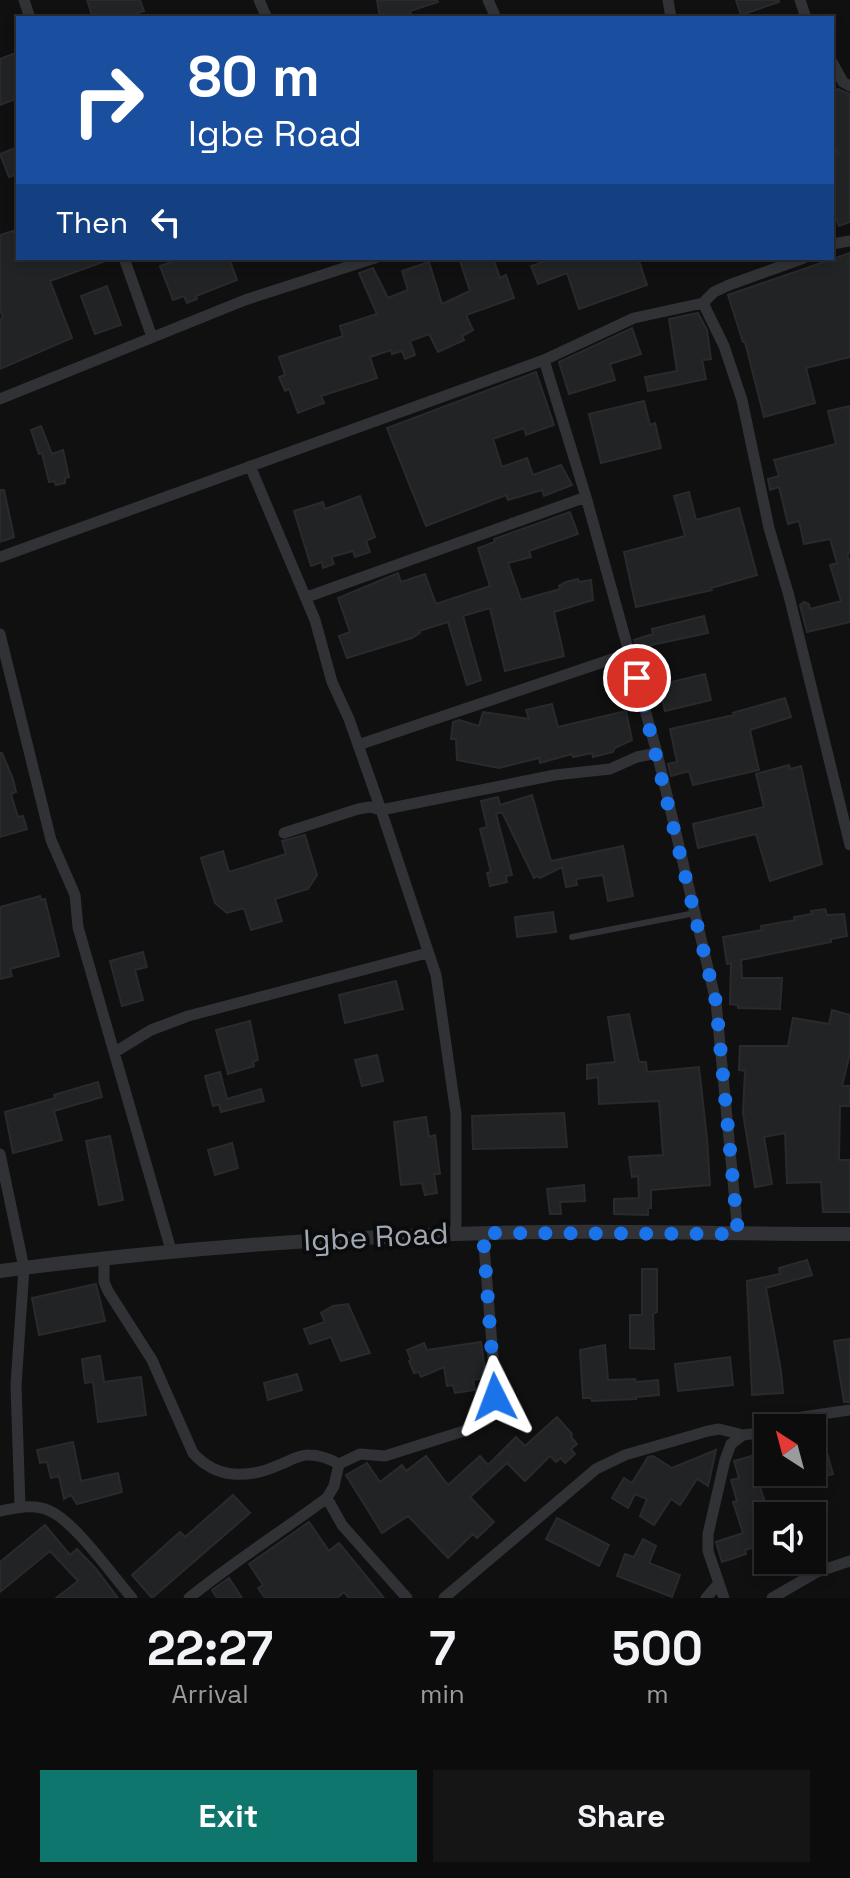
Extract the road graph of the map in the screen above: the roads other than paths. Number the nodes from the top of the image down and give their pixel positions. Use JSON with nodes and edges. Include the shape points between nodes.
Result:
{"nodes":[{"id":1,"x":834,"y":67,"type":"edge"},
{"id":2,"x":842,"y":85,"type":"edge"},
{"id":3,"x":125,"y":260,"type":"edge"},
{"id":4,"x":798,"y":260,"type":"edge"},
{"id":5,"x":353,"y":261,"type":"edge"},
{"id":6,"x":703,"y":303,"type":"junction"},
{"id":7,"x":152,"y":337,"type":"junction"},
{"id":8,"x":544,"y":360,"type":"junction"},
{"id":9,"x":0,"y":399,"type":"edge"},
{"id":10,"x":250,"y":466,"type":"junction"},
{"id":11,"x":586,"y":497,"type":"junction"},
{"id":12,"x":0,"y":557,"type":"edge"},
{"id":13,"x":307,"y":597,"type":"junction"},
{"id":14,"x":0,"y":634,"type":"edge"},
{"id":15,"x":630,"y":653,"type":"junction"},
{"id":16,"x":358,"y":745,"type":"junction"},
{"id":17,"x":657,"y":753,"type":"junction"},
{"id":18,"x":381,"y":810,"type":"junction"},
{"id":19,"x":284,"y":833,"type":"dead end"},
{"id":20,"x":850,"y":845,"type":"edge"},
{"id":21,"x":695,"y":913,"type":"junction"},
{"id":22,"x":572,"y":937,"type":"dead end"},
{"id":23,"x":427,"y":953,"type":"junction"},
{"id":24,"x":115,"y":1052,"type":"junction"},
{"id":25,"x":0,"y":1154,"type":"edge"},
{"id":26,"x":483,"y":1233,"type":"junction"},
{"id":27,"x":456,"y":1234,"type":"junction"},
{"id":28,"x":738,"y":1234,"type":"junction"},
{"id":29,"x":850,"y":1234,"type":"edge"},
{"id":30,"x":171,"y":1250,"type":"junction"},
{"id":31,"x":104,"y":1257,"type":"junction"},
{"id":32,"x":24,"y":1268,"type":"junction"},
{"id":33,"x":0,"y":1271,"type":"edge"},
{"id":34,"x":850,"y":1410,"type":"edge"},
{"id":35,"x":823,"y":1414,"type":"edge"},
{"id":36,"x":754,"y":1434,"type":"edge"},
{"id":37,"x":743,"y":1435,"type":"junction"},
{"id":38,"x":339,"y":1464,"type":"junction"},
{"id":39,"x":327,"y":1498,"type":"junction"},
{"id":40,"x":20,"y":1506,"type":"junction"},
{"id":41,"x":0,"y":1511,"type":"edge"},
{"id":42,"x":850,"y":1561,"type":"edge"},
{"id":43,"x":719,"y":1583,"type":"junction"},
{"id":44,"x":132,"y":1598,"type":"edge"},
{"id":45,"x":189,"y":1598,"type":"edge"},
{"id":46,"x":407,"y":1598,"type":"edge"},
{"id":47,"x":444,"y":1598,"type":"edge"},
{"id":48,"x":706,"y":1598,"type":"edge"},
{"id":49,"x":724,"y":1598,"type":"edge"},
{"id":50,"x":772,"y":1598,"type":"edge"}],
"edges":[{"from":1,"to":2,"type":"street"},
{"from":3,"to":7,"type":"street"},
{"from":4,"to":6,"type":"street","via":[[729,285]]},
{"from":5,"to":7,"type":"street"},
{"from":6,"to":8,"type":"street","via":[[634,318]]},
{"from":6,"to":20,"type":"street","via":[[742,400]]},
{"from":7,"to":9,"type":"street"},
{"from":8,"to":10,"type":"street"},
{"from":8,"to":11,"type":"street"},
{"from":10,"to":12,"type":"street"},
{"from":10,"to":13,"type":"street"},
{"from":11,"to":13,"type":"street"},
{"from":11,"to":15,"type":"street"},
{"from":13,"to":16,"type":"street","via":[[332,682]]},
{"from":14,"to":24,"type":"street","via":[[51,840],[75,895],[78,927]]},
{"from":15,"to":16,"type":"street"},
{"from":15,"to":17,"type":"street"},
{"from":16,"to":18,"type":"street"},
{"from":17,"to":18,"type":"street","via":[[610,769]]},
{"from":17,"to":21,"type":"street"},
{"from":18,"to":19,"type":"street","via":[[358,809]]},
{"from":18,"to":23,"type":"street"},
{"from":21,"to":22,"type":"lane"},
{"from":21,"to":28,"type":"street","via":[[716,1002]]},
{"from":23,"to":24,"type":"street","via":[[188,1016]]},
{"from":23,"to":27,"type":"street","via":[[441,998],[456,1114]]},
{"from":24,"to":30,"type":"street"},
{"from":25,"to":32,"type":"street"},
{"from":26,"to":27,"type":"street","name":"Igbe Road"},
{"from":26,"to":28,"type":"street","name":"Igbe Road"},
{"from":26,"to":38,"type":"street","via":[[493,1410],[451,1436],[385,1456],[360,1454]]},
{"from":27,"to":30,"type":"street","name":"Igbe Road"},
{"from":28,"to":29,"type":"street","name":"Igbe Road"},
{"from":30,"to":31,"type":"street","name":"Igbe Road"},
{"from":31,"to":32,"type":"street","name":"Igbe Road"},
{"from":31,"to":38,"type":"street","via":[[108,1291],[152,1360],[193,1453],[203,1464],[223,1472],[256,1474],[306,1454]]},
{"from":32,"to":33,"type":"street","name":"Igbe Road"},
{"from":32,"to":40,"type":"street","via":[[16,1385]]},
{"from":34,"to":35,"type":"street"},
{"from":36,"to":37,"type":"street"},
{"from":37,"to":43,"type":"street","via":[[731,1444],[725,1460],[708,1534]]},
{"from":37,"to":47,"type":"street","via":[[708,1431],[596,1469]]},
{"from":38,"to":39,"type":"street"},
{"from":39,"to":45,"type":"street"},
{"from":39,"to":46,"type":"street","via":[[342,1525]]},
{"from":40,"to":41,"type":"street"},
{"from":40,"to":44,"type":"street","via":[[49,1510],[69,1525]]},
{"from":42,"to":50,"type":"street","via":[[817,1572]]},
{"from":43,"to":48,"type":"street"},
{"from":43,"to":49,"type":"street"}]}
